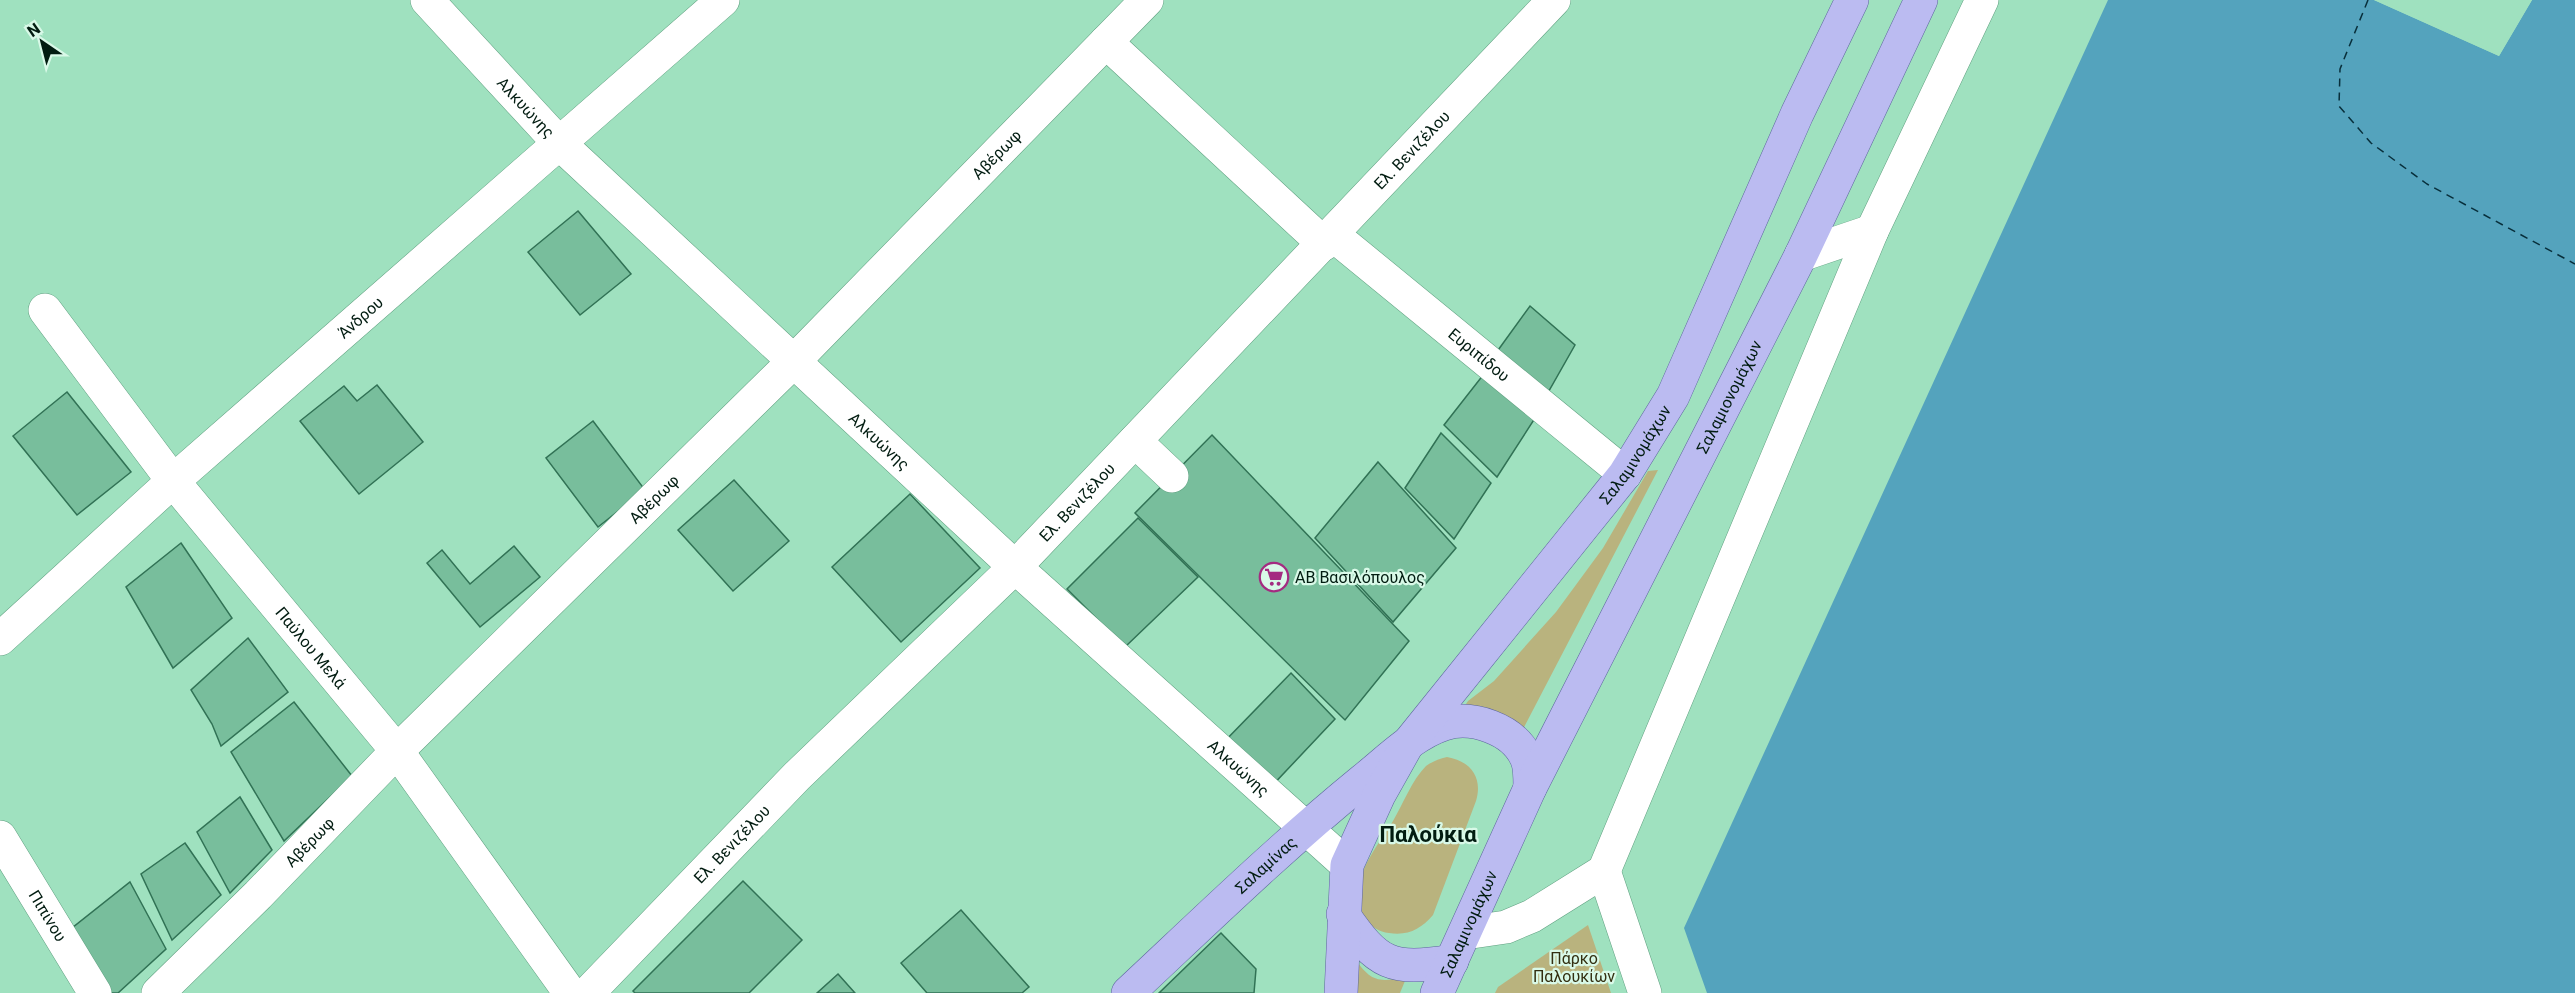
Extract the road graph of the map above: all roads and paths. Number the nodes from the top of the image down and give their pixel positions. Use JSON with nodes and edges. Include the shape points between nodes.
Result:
{"nodes":[{"id":1,"x":427,"y":0,"type":"edge"},
{"id":2,"x":723,"y":0,"type":"edge"},
{"id":3,"x":1147,"y":0,"type":"edge"},
{"id":4,"x":1554,"y":0,"type":"edge"},
{"id":5,"x":1852,"y":0,"type":"edge"},
{"id":6,"x":1921,"y":0,"type":"edge"},
{"id":7,"x":1982,"y":0,"type":"edge"},
{"id":8,"x":1106,"y":42,"type":"junction"},
{"id":9,"x":559,"y":142,"type":"junction"},
{"id":10,"x":1872,"y":231,"type":"junction"},
{"id":11,"x":1329,"y":240,"type":"junction"},
{"id":12,"x":1801,"y":255,"type":"junction"},
{"id":13,"x":45,"y":310,"type":"dead end"},
{"id":14,"x":795,"y":360,"type":"junction"},
{"id":15,"x":1135,"y":441,"type":"junction"},
{"id":16,"x":1625,"y":474,"type":"junction"},
{"id":17,"x":1172,"y":476,"type":"dead end"},
{"id":18,"x":173,"y":481,"type":"junction"},
{"id":19,"x":1016,"y":567,"type":"junction"},
{"id":20,"x":0,"y":639,"type":"edge"},
{"id":21,"x":1407,"y":745,"type":"junction"},
{"id":22,"x":398,"y":752,"type":"junction"},
{"id":23,"x":1530,"y":788,"type":"junction"},
{"id":24,"x":1305,"y":827,"type":"junction"},
{"id":25,"x":0,"y":837,"type":"edge"},
{"id":26,"x":1347,"y":865,"type":"junction"},
{"id":27,"x":1604,"y":871,"type":"junction"},
{"id":28,"x":1343,"y":914,"type":"junction"},
{"id":29,"x":1459,"y":947,"type":"junction"},
{"id":30,"x":95,"y":993,"type":"edge"},
{"id":31,"x":158,"y":993,"type":"edge"},
{"id":32,"x":570,"y":993,"type":"edge"},
{"id":33,"x":588,"y":993,"type":"edge"},
{"id":34,"x":1128,"y":993,"type":"edge"},
{"id":35,"x":1341,"y":993,"type":"edge"},
{"id":36,"x":1437,"y":993,"type":"edge"},
{"id":37,"x":1645,"y":993,"type":"edge"}],
"edges":[{"from":1,"to":9,"type":"street","name":"Αλκυώνης"},
{"from":2,"to":9,"type":"street","name":"Άνδρου"},
{"from":3,"to":8,"type":"street","name":"Αβέρωφ"},
{"from":4,"to":11,"type":"street","name":"Ελ. Βενιζέλου"},
{"from":5,"to":16,"type":"main road","name":"Σαλαμινομάχων","via":[[1672,396]]},
{"from":6,"to":12,"type":"main road","name":"Σαλαμιονομάχων"},
{"from":7,"to":10,"type":"street"},
{"from":8,"to":11,"type":"street","name":"Ευριπίδου"},
{"from":8,"to":14,"type":"street","name":"Αβέρωφ"},
{"from":9,"to":14,"type":"street","name":"Αλκυώνης"},
{"from":9,"to":18,"type":"street","name":"Άνδρου"},
{"from":10,"to":12,"type":"street"},
{"from":10,"to":27,"type":"street"},
{"from":11,"to":15,"type":"street","name":"Ελ. Βενιζέλου"},
{"from":11,"to":16,"type":"street","name":"Ευριπίδου"},
{"from":12,"to":23,"type":"main road","name":"Σαλαμιονομάχων"},
{"from":13,"to":18,"type":"street","name":"Παύλου Μελά"},
{"from":14,"to":19,"type":"street","name":"Αλκυώνης"},
{"from":14,"to":22,"type":"street","name":"Αβέρωφ"},
{"from":15,"to":17,"type":"street"},
{"from":15,"to":19,"type":"street","name":"Ελ. Βενιζέλου"},
{"from":16,"to":21,"type":"main road","name":"Σαλαμινομάχων"},
{"from":18,"to":20,"type":"street","name":"Άνδρου"},
{"from":18,"to":22,"type":"street","name":"Παύλου Μελά"},
{"from":19,"to":24,"type":"street","name":"Αλκυώνης"},
{"from":19,"to":33,"type":"street","name":"Ελ. Βενιζέλου","via":[[797,776]]},
{"from":21,"to":23,"type":"main road","via":[[1444,724],[1468,720],[1494,728],[1516,741],[1527,758]]},
{"from":21,"to":24,"type":"main road","name":"Σαλαμίνας"},
{"from":21,"to":26,"type":"main road","name":"Σαλαμινομάχων"},
{"from":22,"to":31,"type":"street","name":"Αβέρωφ"},
{"from":22,"to":32,"type":"street","name":"Παύλου Μελά"},
{"from":23,"to":29,"type":"main road","name":"Σαλαμινομάχων"},
{"from":24,"to":26,"type":"street","name":"Αλκυώνης"},
{"from":24,"to":34,"type":"main road","name":"Σαλαμίνας"},
{"from":25,"to":30,"type":"street","name":"Πιπίνου"},
{"from":26,"to":28,"type":"main road","name":"Σαλαμινομάχων"},
{"from":27,"to":29,"type":"street","via":[[1532,916]]},
{"from":27,"to":37,"type":"street"},
{"from":28,"to":29,"type":"main road","via":[[1361,940],[1387,962],[1410,966]]},
{"from":28,"to":35,"type":"main road","name":"Σαλαμινομάχων"},
{"from":29,"to":36,"type":"main road","name":"Σαλαμινομάχων"}]}
